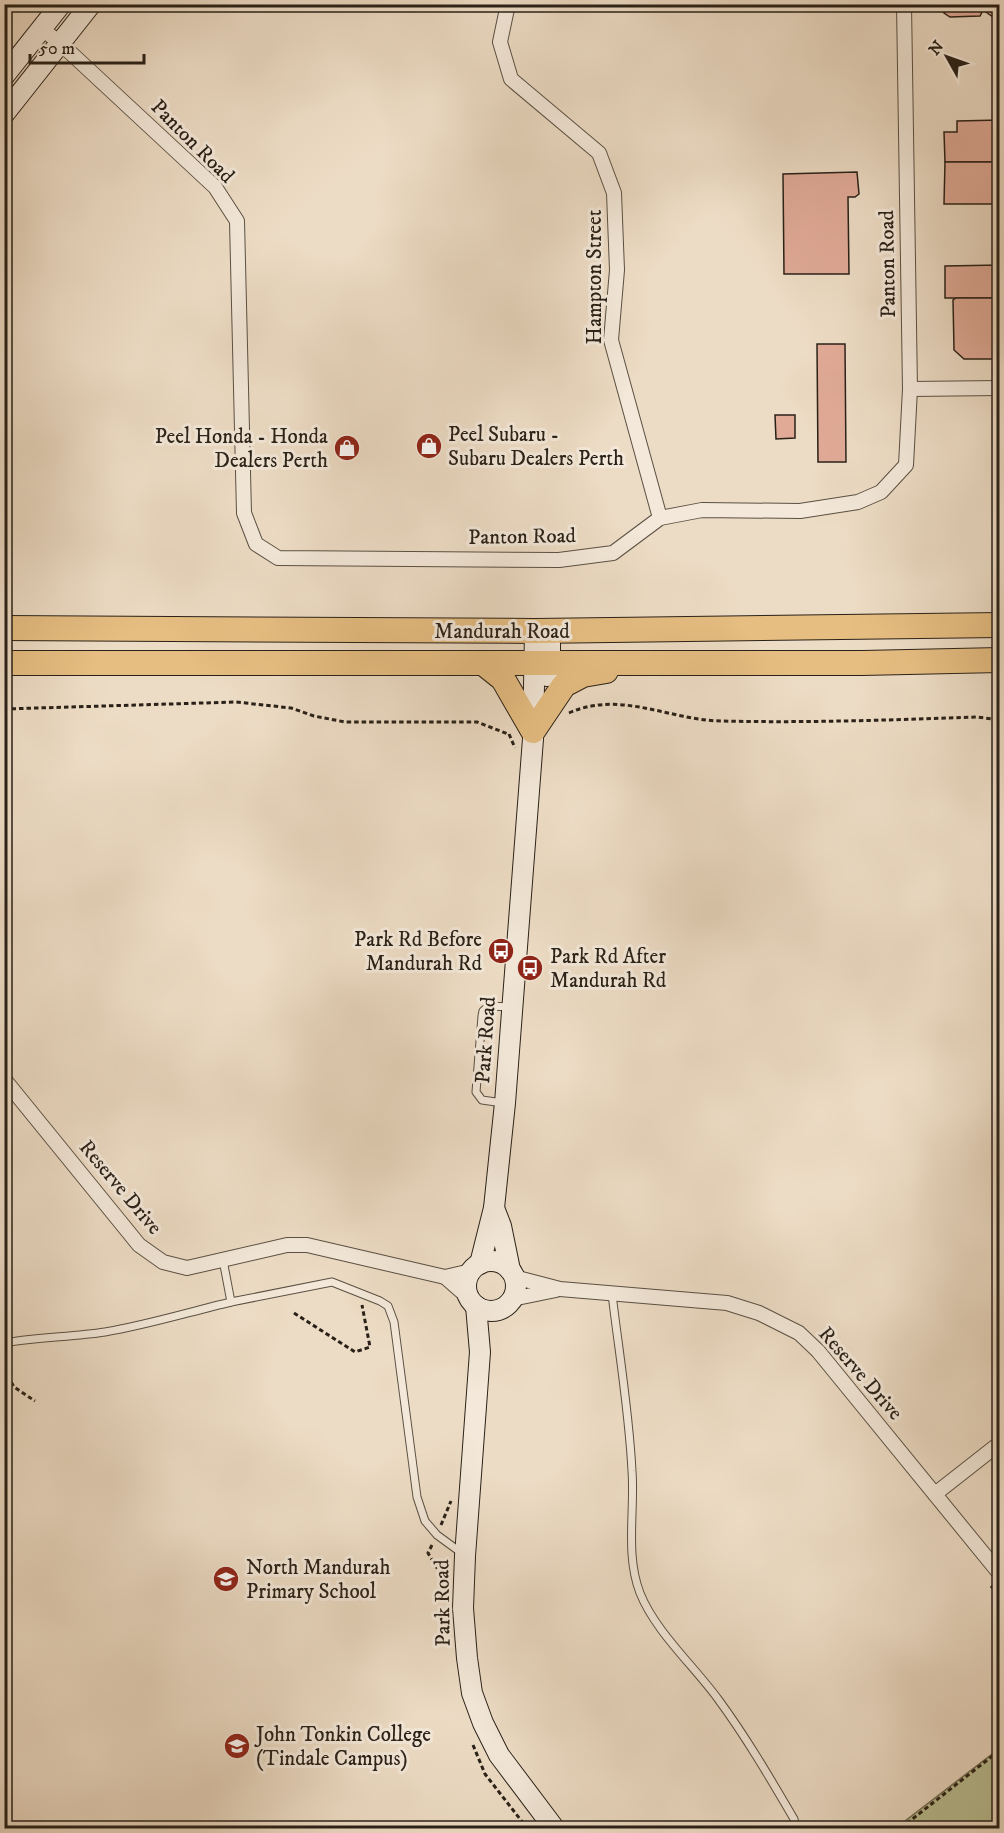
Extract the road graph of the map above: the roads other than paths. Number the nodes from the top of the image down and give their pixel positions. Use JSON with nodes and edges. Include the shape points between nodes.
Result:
{"nodes":[{"id":1,"x":62,"y":4,"type":"edge"},
{"id":2,"x":91,"y":4,"type":"edge"},
{"id":3,"x":508,"y":4,"type":"edge"},
{"id":4,"x":904,"y":4,"type":"edge"},
{"id":5,"x":42,"y":29,"type":"junction"},
{"id":6,"x":60,"y":43,"type":"junction"},
{"id":7,"x":4,"y":76,"type":"edge"},
{"id":8,"x":4,"y":114,"type":"edge"},
{"id":9,"x":999,"y":388,"type":"edge"},
{"id":10,"x":910,"y":389,"type":"junction"},
{"id":11,"x":660,"y":518,"type":"junction"},
{"id":12,"x":999,"y":625,"type":"edge"},
{"id":13,"x":4,"y":628,"type":"edge"},
{"id":14,"x":543,"y":631,"type":"junction"},
{"id":15,"x":999,"y":660,"type":"edge"},
{"id":16,"x":543,"y":662,"type":"junction"},
{"id":17,"x":4,"y":663,"type":"edge"},
{"id":18,"x":483,"y":663,"type":"junction"},
{"id":19,"x":654,"y":663,"type":"junction"},
{"id":20,"x":533,"y":731,"type":"junction"},
{"id":21,"x":512,"y":1006,"type":"junction"},
{"id":22,"x":4,"y":1079,"type":"edge"},
{"id":23,"x":505,"y":1103,"type":"junction"},
{"id":24,"x":494,"y":1208,"type":"junction"},
{"id":25,"x":223,"y":1260,"type":"junction"},
{"id":26,"x":475,"y":1268,"type":"junction"},
{"id":27,"x":512,"y":1274,"type":"junction"},
{"id":28,"x":445,"y":1277,"type":"junction"},
{"id":29,"x":561,"y":1289,"type":"junction"},
{"id":30,"x":612,"y":1294,"type":"junction"},
{"id":31,"x":231,"y":1302,"type":"junction"},
{"id":32,"x":472,"y":1302,"type":"junction"},
{"id":33,"x":509,"y":1302,"type":"junction"},
{"id":34,"x":4,"y":1343,"type":"edge"},
{"id":35,"x":480,"y":1352,"type":"junction"},
{"id":36,"x":999,"y":1443,"type":"edge"},
{"id":37,"x":935,"y":1494,"type":"junction"},
{"id":38,"x":465,"y":1556,"type":"junction"},
{"id":39,"x":999,"y":1574,"type":"edge"},
{"id":40,"x":554,"y":1828,"type":"edge"},
{"id":41,"x":796,"y":1828,"type":"edge"}],
"edges":[{"from":1,"to":5,"type":"street"},
{"from":2,"to":6,"type":"street"},
{"from":3,"to":11,"type":"street","name":"Hampton Street","via":[[500,42],[511,79],[599,153],[614,193],[617,270],[611,340]]},
{"from":4,"to":10,"type":"street","name":"Panton Road"},
{"from":5,"to":6,"type":"street","name":"Panton Road"},
{"from":5,"to":7,"type":"street"},
{"from":6,"to":8,"type":"street"},
{"from":6,"to":11,"type":"street","name":"Panton Road","via":[[215,187],[237,221],[244,513],[256,544],[278,558],[558,560],[613,553]]},
{"from":9,"to":10,"type":"street"},
{"from":10,"to":11,"type":"street","name":"Panton Road","via":[[906,465],[881,492],[858,502],[800,511],[702,510]]},
{"from":12,"to":14,"type":"highway","name":"Mandurah Road"},
{"from":13,"to":14,"type":"highway","name":"Mandurah Road"},
{"from":14,"to":16,"type":"street","name":"Park Road"},
{"from":15,"to":19,"type":"highway","name":"Mandurah Road"},
{"from":16,"to":18,"type":"highway","name":"Mandurah Road"},
{"from":16,"to":19,"type":"highway","name":"Mandurah Road"},
{"from":16,"to":20,"type":"street","name":"Park Road"},
{"from":17,"to":18,"type":"highway","name":"Mandurah Road"},
{"from":18,"to":20,"type":"highway","via":[[503,679]]},
{"from":19,"to":20,"type":"highway","via":[[583,675],[564,685]]},
{"from":20,"to":21,"type":"street","name":"Park Road"},
{"from":21,"to":23,"type":"street","name":"Park Road"},
{"from":21,"to":23,"type":"lane","via":[[492,1005],[483,1011],[476,1092],[482,1100]]},
{"from":22,"to":25,"type":"street","name":"Reserve Drive","via":[[139,1245],[163,1262],[187,1268]]},
{"from":23,"to":24,"type":"street","name":"Park Road"},
{"from":24,"to":26,"type":"street","name":"Park Road"},
{"from":24,"to":27,"type":"street","name":"Park Road"},
{"from":25,"to":28,"type":"street","name":"Reserve Drive","via":[[287,1245],[307,1245]]},
{"from":25,"to":31,"type":"lane"},
{"from":26,"to":27,"type":"street","via":[[496,1262]]},
{"from":26,"to":28,"type":"street","name":"Reserve Drive"},
{"from":26,"to":32,"type":"street","via":[[466,1285]]},
{"from":27,"to":29,"type":"street","name":"Reserve Drive"},
{"from":27,"to":33,"type":"street","via":[[516,1285]]},
{"from":28,"to":32,"type":"street","name":"Reserve Drive"},
{"from":29,"to":30,"type":"street","name":"Reserve Drive"},
{"from":29,"to":33,"type":"street","name":"Reserve Drive"},
{"from":30,"to":37,"type":"street","name":"Reserve Drive","via":[[727,1303],[759,1313],[799,1333]]},
{"from":30,"to":41,"type":"lane","via":[[631,1443],[632,1553],[639,1591],[663,1630],[760,1760]]},
{"from":31,"to":34,"type":"lane","via":[[107,1331]]},
{"from":31,"to":38,"type":"lane","via":[[332,1282],[388,1306],[424,1521]]},
{"from":32,"to":33,"type":"street","via":[[491,1311]]},
{"from":32,"to":35,"type":"street","name":"Park Road"},
{"from":33,"to":35,"type":"street","name":"Park Road"},
{"from":35,"to":38,"type":"street","name":"Park Road"},
{"from":36,"to":37,"type":"street"},
{"from":37,"to":39,"type":"street","name":"Reserve Drive"},
{"from":38,"to":40,"type":"street","name":"Park Road","via":[[464,1608],[472,1693],[499,1755]]}]}
